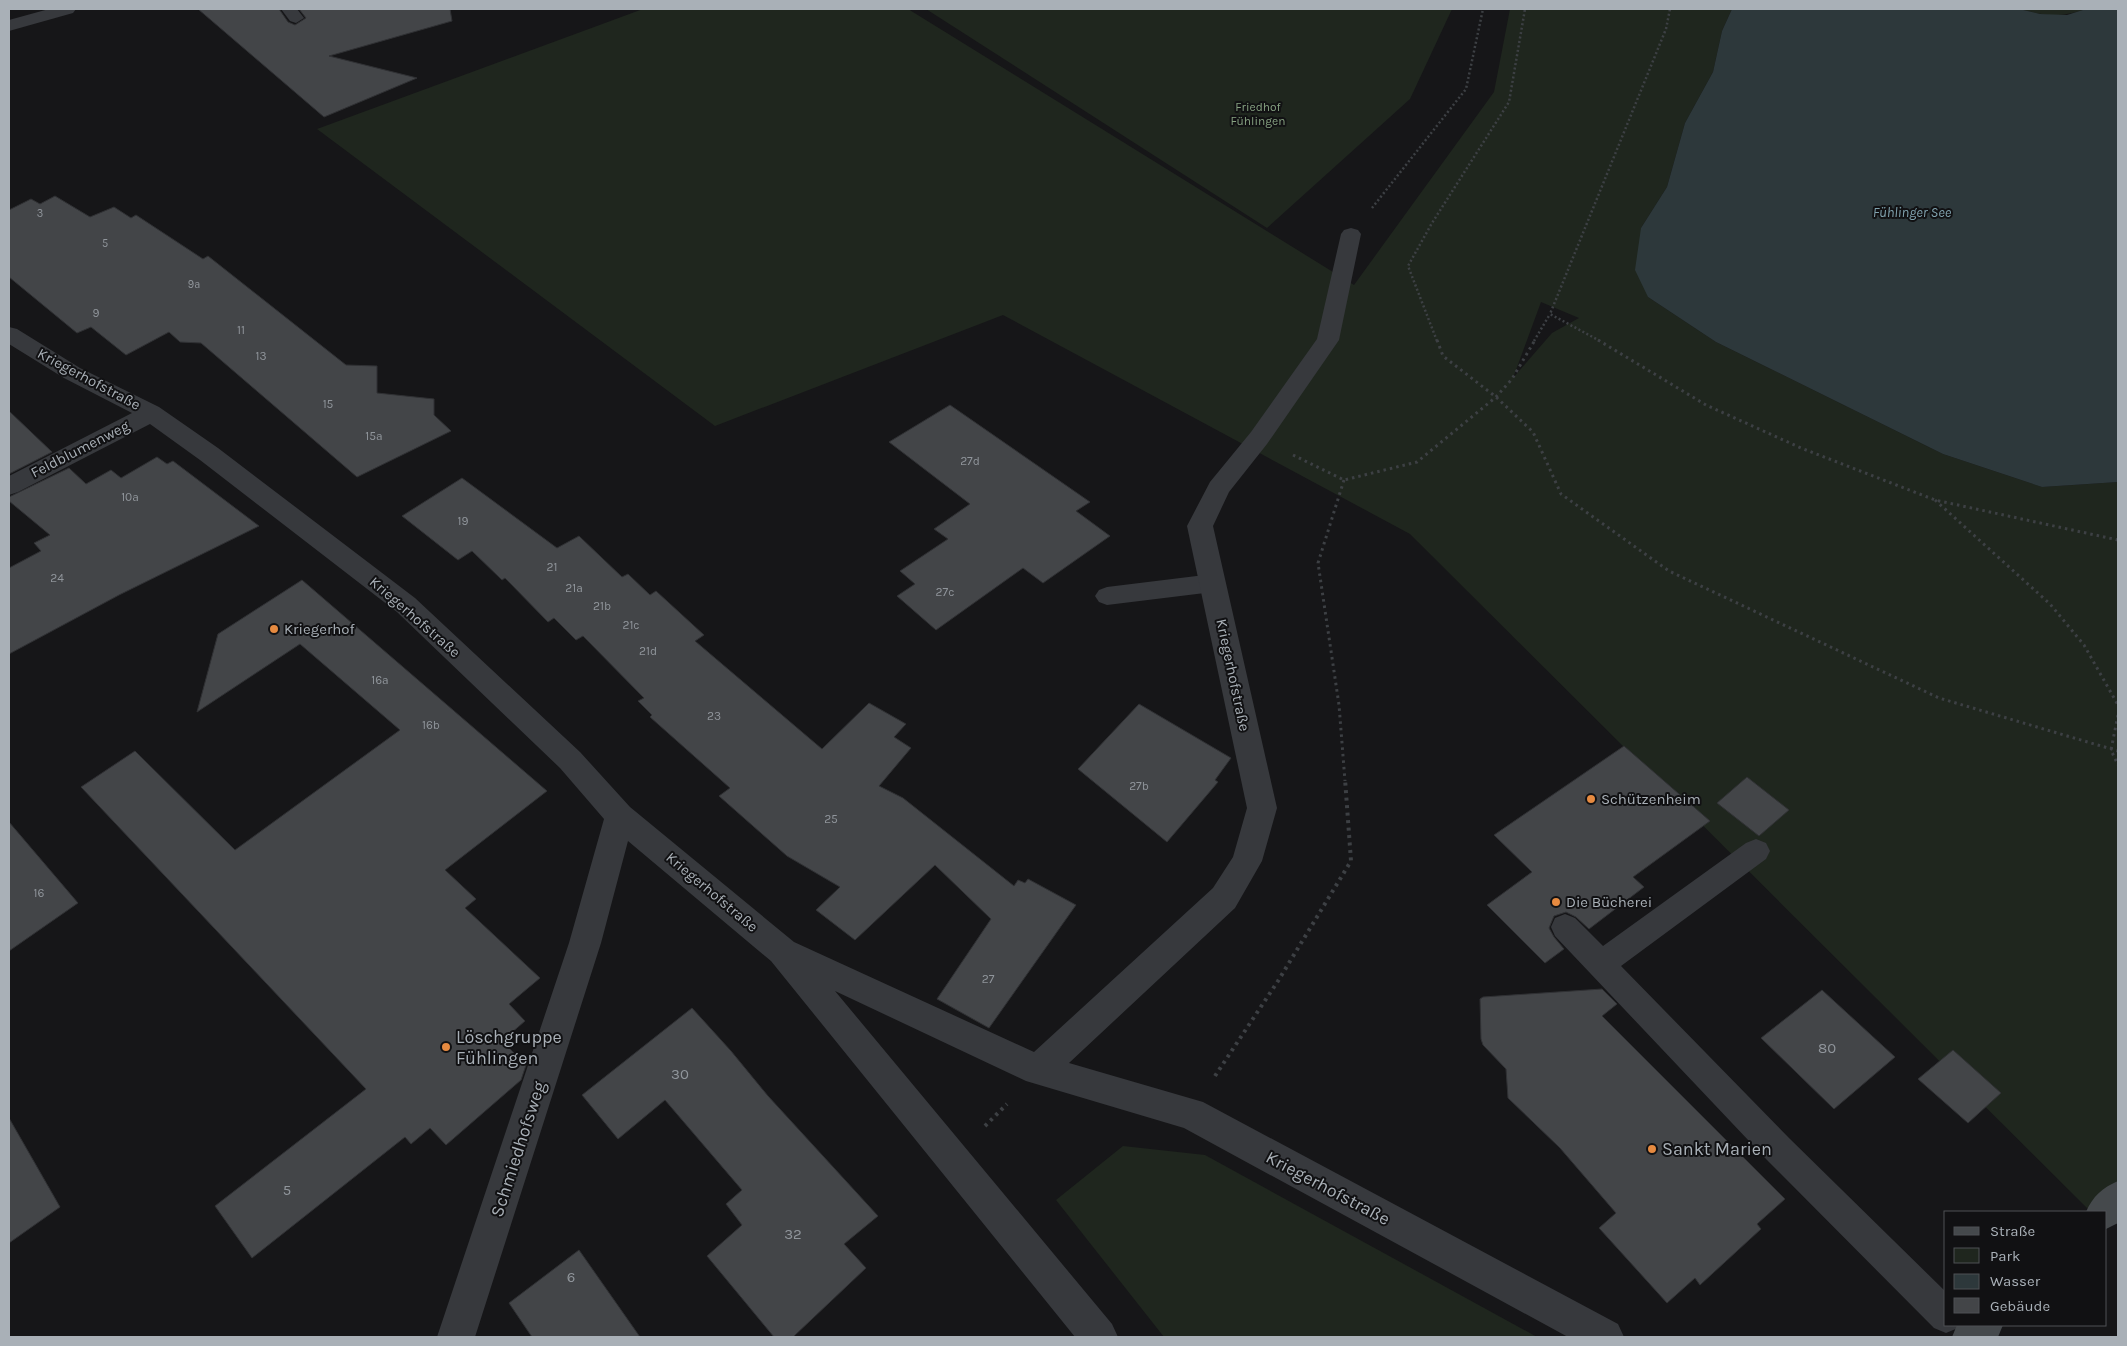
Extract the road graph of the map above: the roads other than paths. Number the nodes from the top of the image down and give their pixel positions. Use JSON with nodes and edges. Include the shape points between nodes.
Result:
{"nodes":[{"id":1,"x":67,"y":9,"type":"edge"},
{"id":2,"x":9,"y":26,"type":"edge"},
{"id":3,"x":1351,"y":234,"type":"road end"},
{"id":4,"x":9,"y":334,"type":"edge"},
{"id":5,"x":151,"y":413,"type":"junction"},
{"id":6,"x":9,"y":486,"type":"edge"},
{"id":7,"x":1213,"y":583,"type":"junction"},
{"id":8,"x":1107,"y":596,"type":"dead end"},
{"id":9,"x":620,"y":816,"type":"junction"},
{"id":10,"x":1756,"y":851,"type":"dead end"},
{"id":11,"x":1566,"y":927,"type":"dead end"},
{"id":12,"x":782,"y":951,"type":"junction"},
{"id":13,"x":1601,"y":964,"type":"junction"},
{"id":14,"x":1038,"y":1070,"type":"junction"},
{"id":15,"x":2118,"y":1199,"type":"edge"},
{"id":16,"x":2105,"y":1211,"type":"edge"},
{"id":17,"x":1944,"y":1314,"type":"edge"},
{"id":18,"x":1955,"y":1326,"type":"edge"},
{"id":19,"x":1983,"y":1326,"type":"edge"},
{"id":20,"x":456,"y":1337,"type":"edge"},
{"id":21,"x":1100,"y":1337,"type":"edge"},
{"id":22,"x":1605,"y":1337,"type":"edge"},
{"id":23,"x":1967,"y":1337,"type":"edge"},
{"id":24,"x":1971,"y":1337,"type":"edge"}],
"edges":[{"from":1,"to":2,"type":"street"},
{"from":3,"to":7,"type":"street","name":"Kriegerhofstraße","via":[[1328,340],[1259,438],[1219,488],[1200,526]]},
{"from":4,"to":5,"type":"street","name":"Kriegerhofstraße","via":[[72,373]]},
{"from":5,"to":6,"type":"street","name":"Feldblumenweg"},
{"from":5,"to":9,"type":"street","name":"Kriegerhofstraße","via":[[406,605],[570,760]]},
{"from":7,"to":8,"type":"lane"},
{"from":7,"to":14,"type":"street","name":"Kriegerhofstraße","via":[[1262,808],[1247,861],[1224,898]]},
{"from":9,"to":12,"type":"street","name":"Kriegerhofstraße"},
{"from":9,"to":20,"type":"street","name":"Schmiedhofsweg","via":[[585,943]]},
{"from":10,"to":13,"type":"lane"},
{"from":11,"to":13,"type":"lane"},
{"from":12,"to":14,"type":"street","name":"Kriegerhofstraße"},
{"from":12,"to":21,"type":"street","name":"Kriegerhofstraße"},
{"from":13,"to":17,"type":"lane","via":[[1778,1149]]},
{"from":14,"to":22,"type":"street","name":"Kriegerhofstraße","via":[[1191,1114]]},
{"from":15,"to":16,"type":"main road"},
{"from":18,"to":23,"type":"lane"},
{"from":19,"to":24,"type":"main road"}]}
